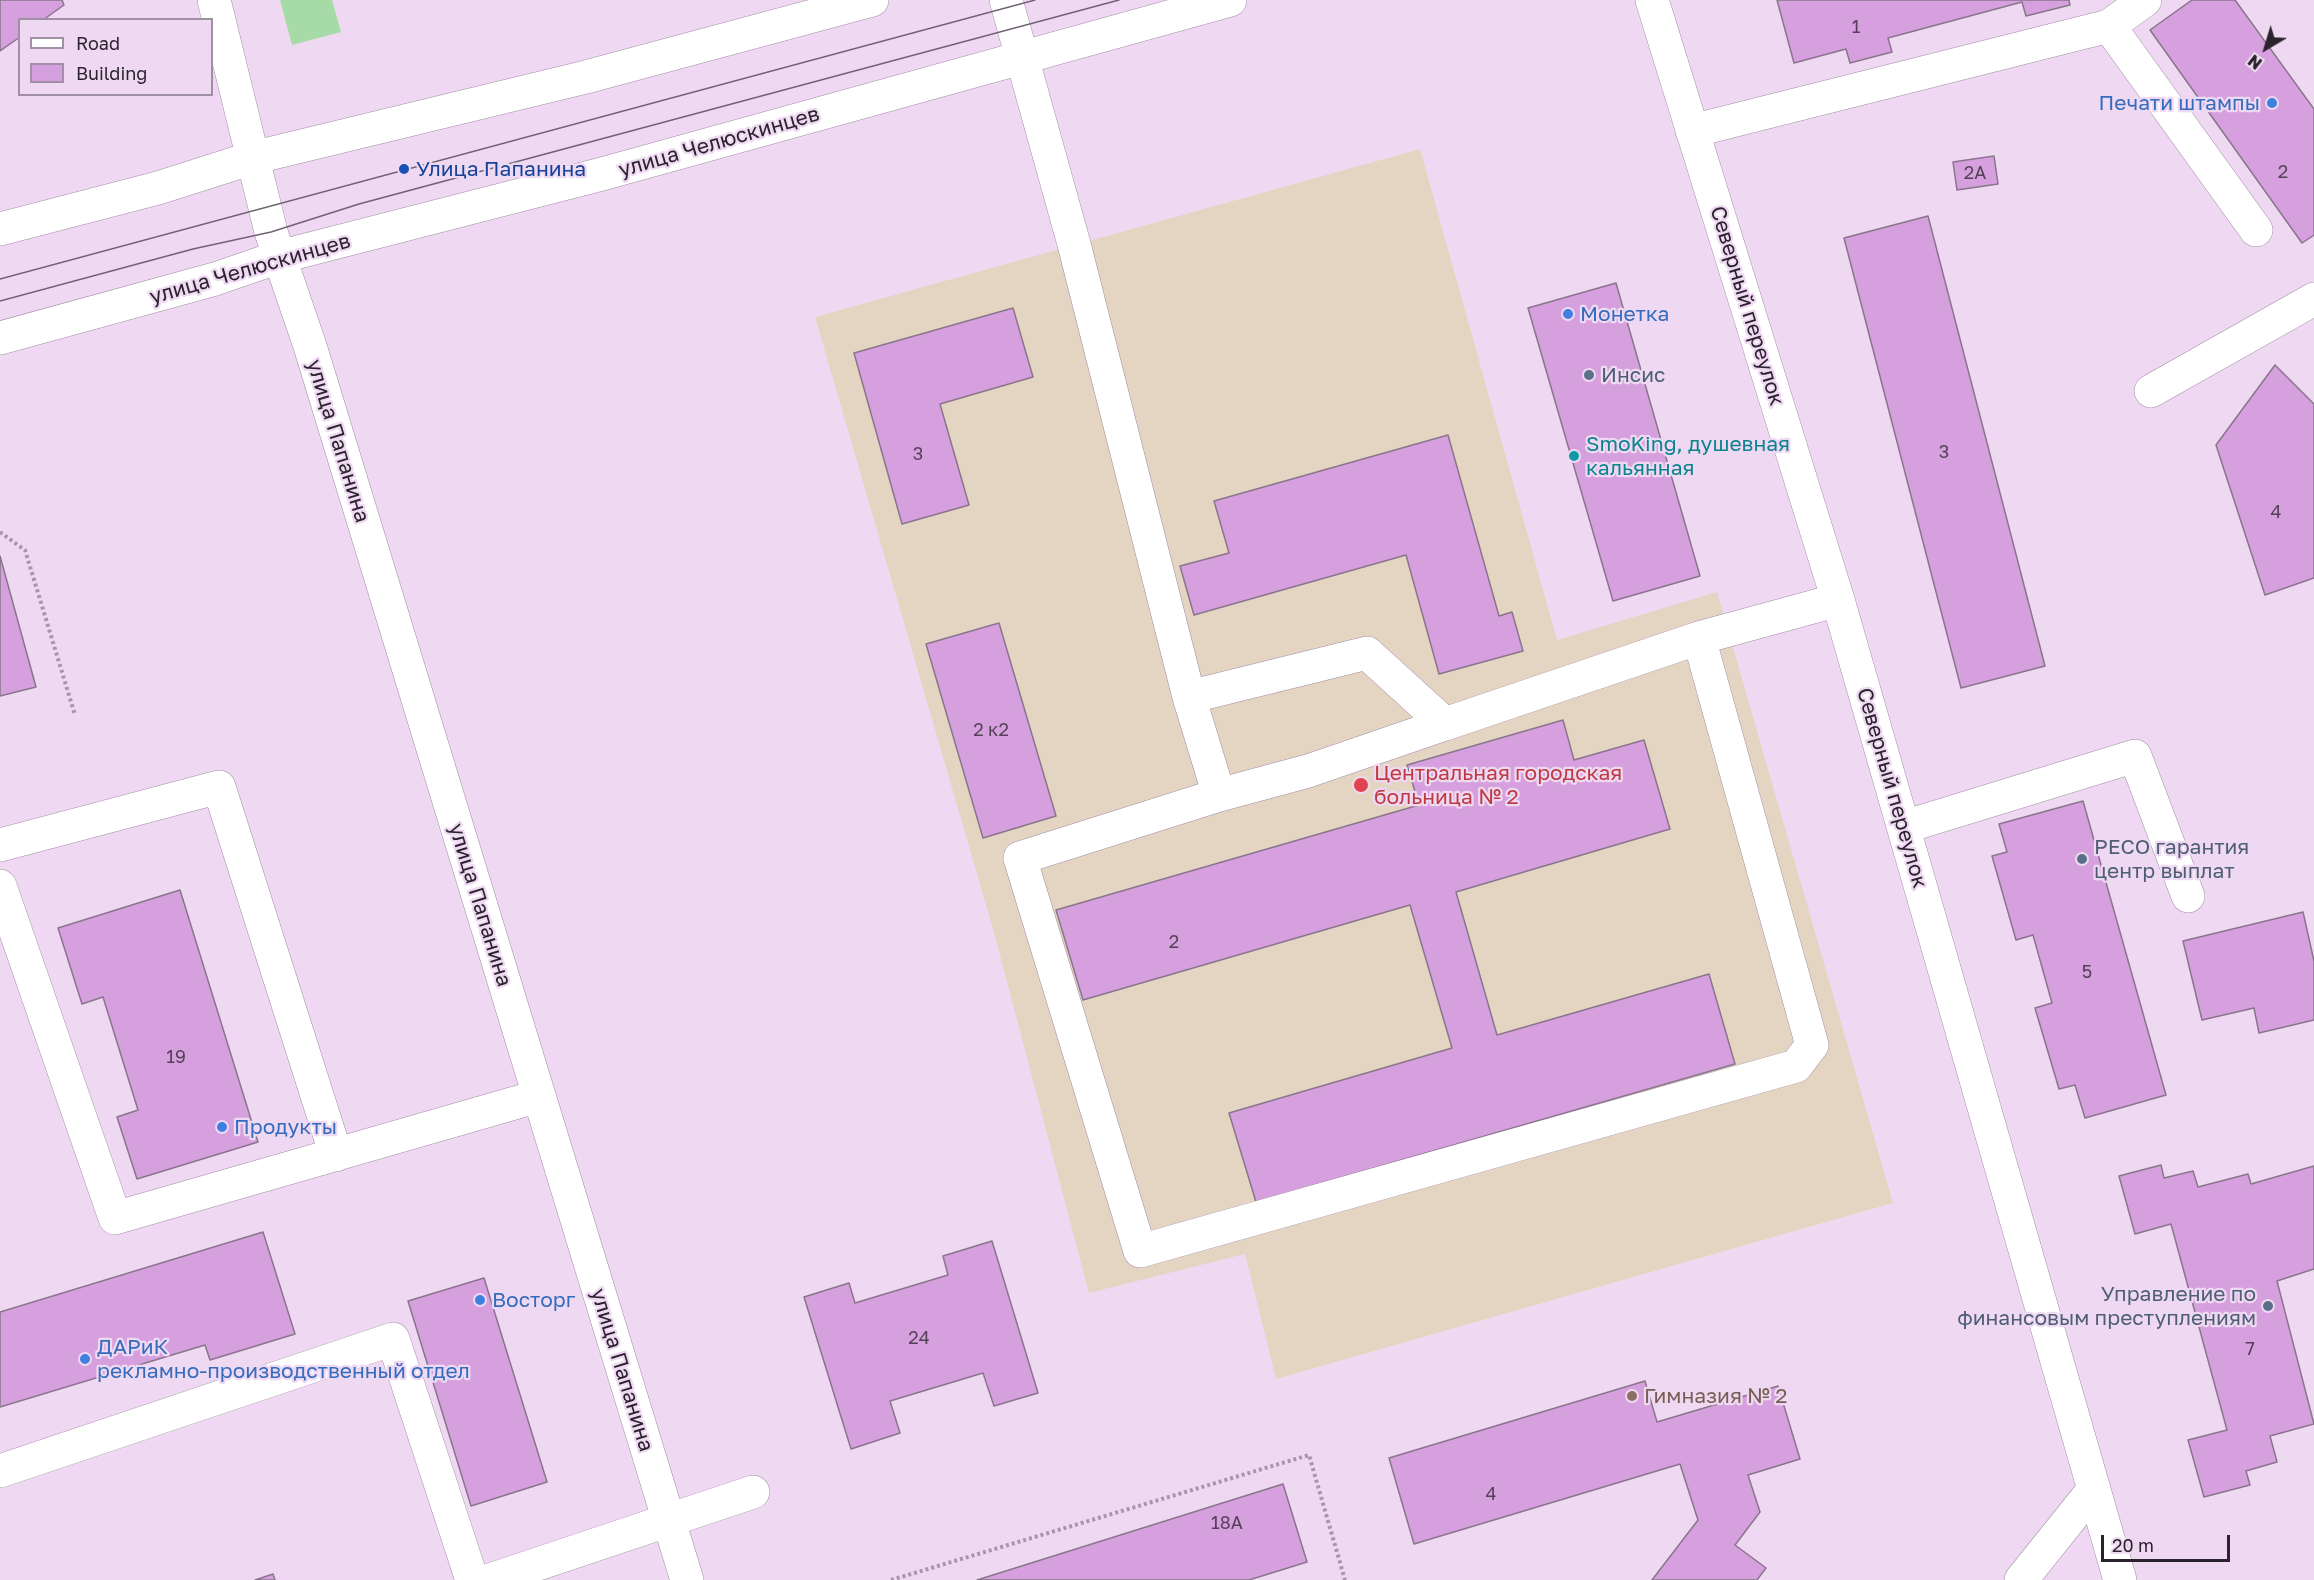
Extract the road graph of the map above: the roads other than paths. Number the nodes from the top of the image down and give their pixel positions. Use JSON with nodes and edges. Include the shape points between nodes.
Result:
{"nodes":[{"id":1,"x":214,"y":0,"type":"edge"},
{"id":2,"x":872,"y":0,"type":"edge"},
{"id":3,"x":1006,"y":0,"type":"edge"},
{"id":4,"x":1230,"y":0,"type":"edge"},
{"id":5,"x":1652,"y":0,"type":"edge"},
{"id":6,"x":2145,"y":0,"type":"edge"},
{"id":7,"x":2109,"y":26,"type":"junction"},
{"id":8,"x":1022,"y":58,"type":"junction"},
{"id":9,"x":1692,"y":131,"type":"junction"},
{"id":10,"x":252,"y":158,"type":"junction"},
{"id":11,"x":0,"y":229,"type":"edge"},
{"id":12,"x":2256,"y":230,"type":"dead end"},
{"id":13,"x":275,"y":244,"type":"junction"},
{"id":14,"x":2314,"y":299,"type":"edge"},
{"id":15,"x":0,"y":338,"type":"edge"},
{"id":16,"x":2151,"y":391,"type":"dead end"},
{"id":17,"x":1838,"y":600,"type":"junction"},
{"id":18,"x":1699,"y":638,"type":"junction"},
{"id":19,"x":1190,"y":697,"type":"junction"},
{"id":20,"x":1445,"y":724,"type":"junction"},
{"id":21,"x":1219,"y":795,"type":"junction"},
{"id":22,"x":1904,"y":827,"type":"junction"},
{"id":23,"x":0,"y":845,"type":"edge"},
{"id":24,"x":0,"y":886,"type":"edge"},
{"id":25,"x":2188,"y":896,"type":"dead end"},
{"id":26,"x":539,"y":1096,"type":"junction"},
{"id":27,"x":336,"y":1155,"type":"junction"},
{"id":28,"x":0,"y":1471,"type":"edge"},
{"id":29,"x":2094,"y":1489,"type":"junction"},
{"id":30,"x":753,"y":1492,"type":"dead end"},
{"id":31,"x":668,"y":1520,"type":"junction"},
{"id":32,"x":472,"y":1580,"type":"edge"},
{"id":33,"x":491,"y":1580,"type":"edge"},
{"id":34,"x":687,"y":1580,"type":"edge"},
{"id":35,"x":2021,"y":1580,"type":"edge"},
{"id":36,"x":2120,"y":1580,"type":"edge"}],
"edges":[{"from":1,"to":10,"type":"street","name":"улица Папанина"},
{"from":2,"to":10,"type":"street","via":[[586,77]]},
{"from":3,"to":8,"type":"street"},
{"from":4,"to":8,"type":"street","name":"улица Челюскинцев"},
{"from":5,"to":9,"type":"street","name":"Северный переулок"},
{"from":6,"to":7,"type":"street"},
{"from":7,"to":9,"type":"street"},
{"from":7,"to":12,"type":"street"},
{"from":8,"to":13,"type":"street","name":"улица Челюскинцев","via":[[602,174]]},
{"from":8,"to":19,"type":"street","via":[[1077,255]]},
{"from":9,"to":17,"type":"street","name":"Северный переулок"},
{"from":10,"to":11,"type":"street","via":[[158,188]]},
{"from":10,"to":13,"type":"street","name":"улица Папанина"},
{"from":13,"to":15,"type":"street","name":"улица Челюскинцев","via":[[215,279]]},
{"from":13,"to":26,"type":"street","name":"улица Папанина","via":[[310,346]]},
{"from":14,"to":16,"type":"street"},
{"from":17,"to":18,"type":"street"},
{"from":17,"to":22,"type":"street","name":"Северный переулок"},
{"from":18,"to":20,"type":"street"},
{"from":18,"to":21,"type":"street","via":[[1812,1045],[1796,1066],[1140,1251],[1020,858]]},
{"from":19,"to":20,"type":"street","via":[[1367,653]]},
{"from":19,"to":21,"type":"street"},
{"from":20,"to":21,"type":"street","via":[[1308,771]]},
{"from":22,"to":25,"type":"street","via":[[2135,756]]},
{"from":22,"to":29,"type":"street","name":"Северный переулок"},
{"from":23,"to":27,"type":"street","via":[[219,787]]},
{"from":24,"to":27,"type":"street","via":[[115,1218]]},
{"from":26,"to":27,"type":"street"},
{"from":26,"to":31,"type":"street","name":"улица Папанина"},
{"from":28,"to":32,"type":"street","via":[[393,1339]]},
{"from":29,"to":35,"type":"street"},
{"from":29,"to":36,"type":"street","name":"Северный переулок"},
{"from":30,"to":31,"type":"street"},
{"from":31,"to":33,"type":"street"},
{"from":31,"to":34,"type":"street","name":"улица Папанина"}]}
